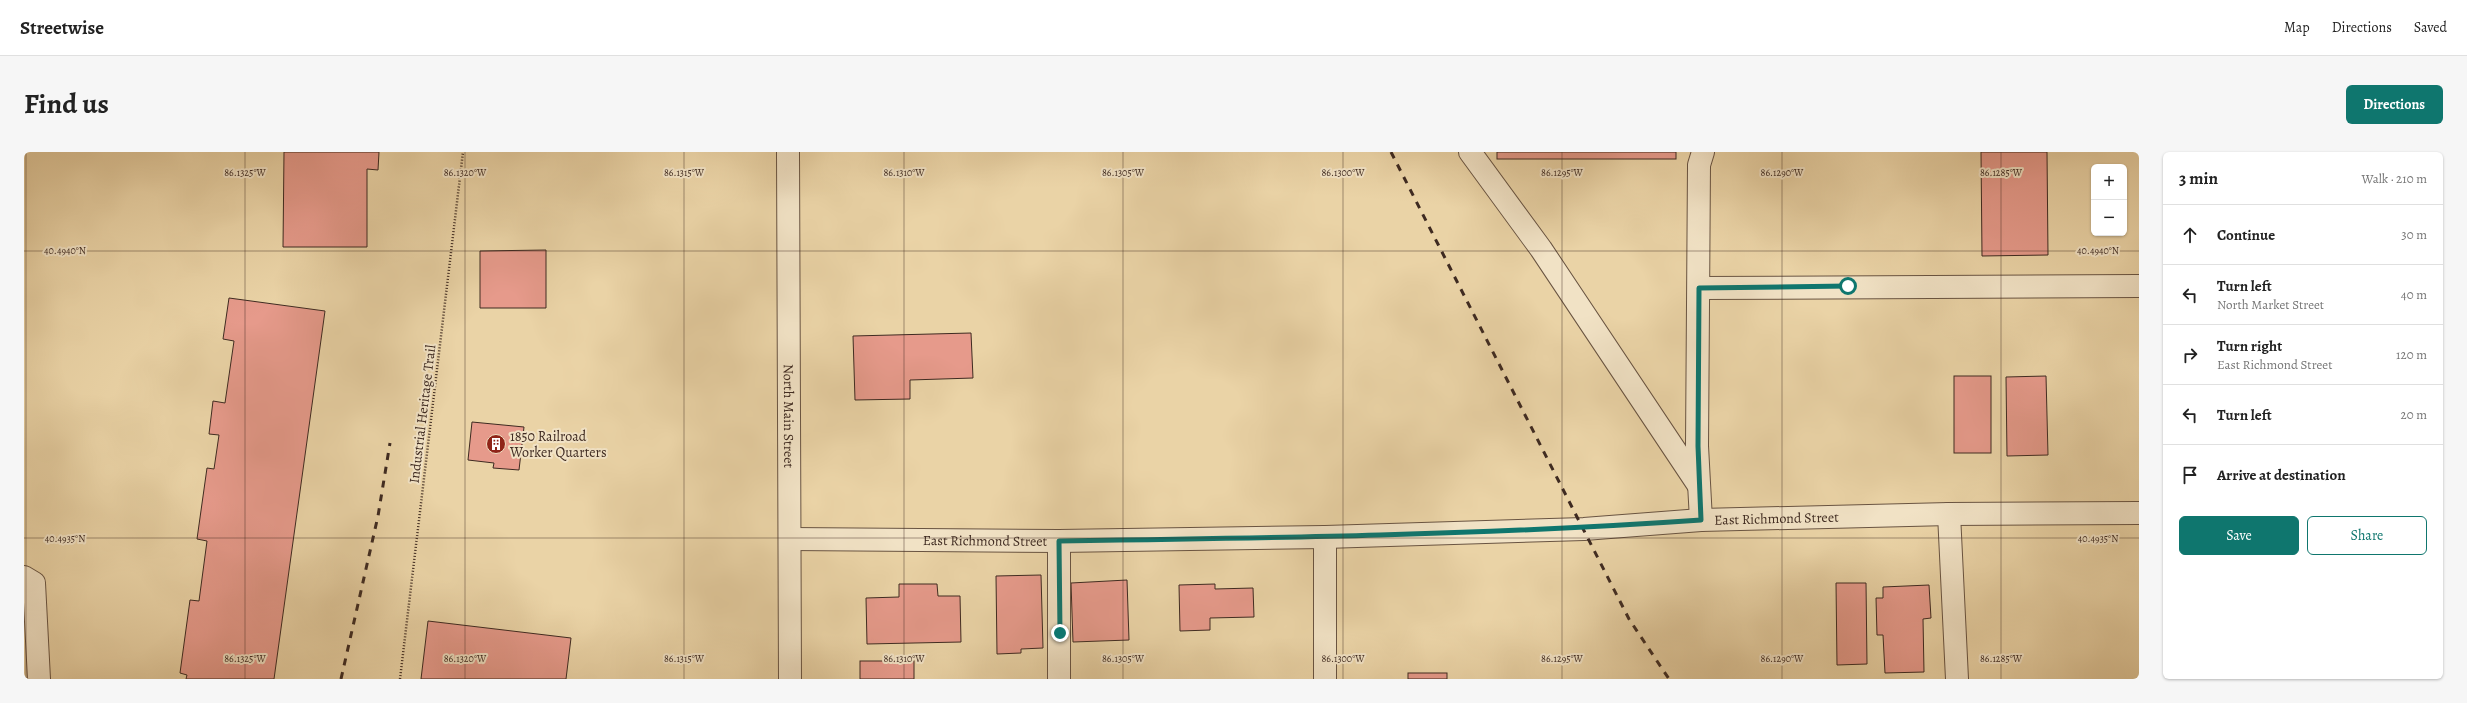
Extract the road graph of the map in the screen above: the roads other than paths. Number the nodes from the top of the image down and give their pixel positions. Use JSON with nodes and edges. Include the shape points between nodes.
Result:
{"nodes":[{"id":1,"x":788,"y":152,"type":"edge"},
{"id":2,"x":1470,"y":152,"type":"edge"},
{"id":3,"x":1703,"y":152,"type":"edge"},
{"id":4,"x":2139,"y":286,"type":"edge"},
{"id":5,"x":1699,"y":288,"type":"junction"},
{"id":6,"x":1699,"y":486,"type":"junction"},
{"id":7,"x":2139,"y":513,"type":"edge"},
{"id":8,"x":1949,"y":514,"type":"junction"},
{"id":9,"x":1701,"y":520,"type":"junction"},
{"id":10,"x":1325,"y":537,"type":"junction"},
{"id":11,"x":791,"y":540,"type":"junction"},
{"id":12,"x":1059,"y":541,"type":"junction"},
{"id":13,"x":24,"y":577,"type":"edge"},
{"id":14,"x":39,"y":679,"type":"edge"},
{"id":15,"x":790,"y":679,"type":"edge"},
{"id":16,"x":1059,"y":679,"type":"edge"},
{"id":17,"x":1325,"y":679,"type":"edge"},
{"id":18,"x":1957,"y":679,"type":"edge"}],
"edges":[{"from":1,"to":11,"type":"street","name":"North Main Street"},
{"from":2,"to":6,"type":"street","via":[[1541,248]]},
{"from":3,"to":5,"type":"street","via":[[1699,165]]},
{"from":4,"to":5,"type":"street"},
{"from":5,"to":6,"type":"street"},
{"from":6,"to":9,"type":"street"},
{"from":7,"to":8,"type":"street","name":"East Richmond Street"},
{"from":8,"to":9,"type":"street","name":"East Richmond Street"},
{"from":8,"to":18,"type":"street"},
{"from":9,"to":10,"type":"street","name":"East Richmond Street","via":[[1584,528]]},
{"from":10,"to":12,"type":"street","name":"East Richmond Street"},
{"from":10,"to":17,"type":"street"},
{"from":11,"to":12,"type":"street","name":"East Richmond Street"},
{"from":11,"to":15,"type":"street","name":"North Main Street"},
{"from":12,"to":16,"type":"street"},
{"from":13,"to":14,"type":"street","via":[[34,583]]}]}
